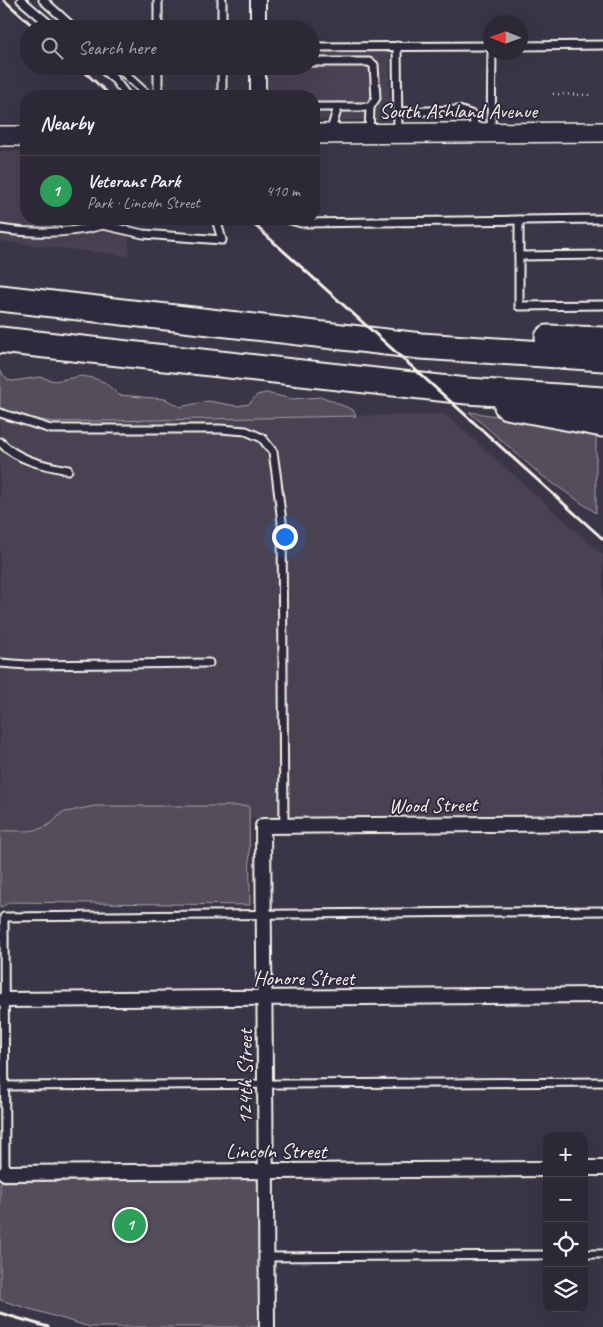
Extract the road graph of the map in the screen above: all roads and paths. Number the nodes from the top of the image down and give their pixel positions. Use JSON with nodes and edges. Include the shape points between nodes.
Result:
{"nodes":[{"id":1,"x":20,"y":0,"type":"edge"},
{"id":2,"x":43,"y":0,"type":"edge"},
{"id":3,"x":55,"y":0,"type":"edge"},
{"id":4,"x":158,"y":0,"type":"edge"},
{"id":5,"x":222,"y":0,"type":"edge"},
{"id":6,"x":258,"y":0,"type":"edge"},
{"id":7,"x":55,"y":11,"type":"junction"},
{"id":8,"x":44,"y":20,"type":"edge"},
{"id":9,"x":65,"y":20,"type":"edge"},
{"id":10,"x":158,"y":20,"type":"edge"},
{"id":11,"x":222,"y":20,"type":"edge"},
{"id":12,"x":258,"y":20,"type":"edge"},
{"id":13,"x":603,"y":45,"type":"edge"},
{"id":14,"x":397,"y":46,"type":"junction"},
{"id":15,"x":483,"y":46,"type":"edge"},
{"id":16,"x":528,"y":46,"type":"edge"},
{"id":17,"x":320,"y":47,"type":"edge"},
{"id":18,"x":491,"y":60,"type":"edge"},
{"id":19,"x":320,"y":62,"type":"edge"},
{"id":20,"x":110,"y":75,"type":"edge"},
{"id":21,"x":126,"y":75,"type":"edge"},
{"id":22,"x":158,"y":75,"type":"edge"},
{"id":23,"x":222,"y":75,"type":"edge"},
{"id":24,"x":258,"y":75,"type":"edge"},
{"id":25,"x":122,"y":90,"type":"edge"},
{"id":26,"x":142,"y":90,"type":"edge"},
{"id":27,"x":158,"y":90,"type":"edge"},
{"id":28,"x":222,"y":90,"type":"edge"},
{"id":29,"x":258,"y":90,"type":"edge"},
{"id":30,"x":553,"y":94,"type":"dead end"},
{"id":31,"x":589,"y":95,"type":"dead end"},
{"id":32,"x":338,"y":107,"type":"junction"},
{"id":33,"x":370,"y":107,"type":"junction"},
{"id":34,"x":320,"y":108,"type":"edge"},
{"id":35,"x":398,"y":112,"type":"junction"},
{"id":36,"x":603,"y":132,"type":"edge"},
{"id":37,"x":483,"y":133,"type":"junction"},
{"id":38,"x":322,"y":134,"type":"edge"},
{"id":39,"x":370,"y":134,"type":"junction"},
{"id":40,"x":398,"y":134,"type":"junction"},
{"id":41,"x":0,"y":136,"type":"edge"},
{"id":42,"x":20,"y":136,"type":"edge"},
{"id":43,"x":603,"y":219,"type":"edge"},
{"id":44,"x":519,"y":220,"type":"junction"},
{"id":45,"x":320,"y":223,"type":"edge"},
{"id":46,"x":96,"y":225,"type":"edge"},
{"id":47,"x":114,"y":225,"type":"edge"},
{"id":48,"x":218,"y":225,"type":"edge"},
{"id":49,"x":0,"y":229,"type":"edge"},
{"id":50,"x":603,"y":255,"type":"edge"},
{"id":51,"x":518,"y":256,"type":"junction"},
{"id":52,"x":0,"y":298,"type":"edge"},
{"id":53,"x":603,"y":305,"type":"edge"},
{"id":54,"x":208,"y":322,"type":"junction"},
{"id":55,"x":0,"y":340,"type":"edge"},
{"id":56,"x":603,"y":340,"type":"edge"},
{"id":57,"x":603,"y":358,"type":"edge"},
{"id":58,"x":467,"y":391,"type":"junction"},
{"id":59,"x":603,"y":400,"type":"edge"},
{"id":60,"x":0,"y":413,"type":"edge"},
{"id":61,"x":603,"y":424,"type":"edge"},
{"id":62,"x":0,"y":442,"type":"edge"},
{"id":63,"x":68,"y":470,"type":"dead end"},
{"id":64,"x":0,"y":663,"type":"edge"},
{"id":65,"x":209,"y":663,"type":"dead end"},
{"id":66,"x":603,"y":823,"type":"edge"},
{"id":67,"x":263,"y":826,"type":"joint"},
{"id":68,"x":284,"y":826,"type":"junction"},
{"id":69,"x":603,"y":911,"type":"edge"},
{"id":70,"x":264,"y":914,"type":"junction"},
{"id":71,"x":603,"y":995,"type":"edge"},
{"id":72,"x":264,"y":998,"type":"junction"},
{"id":73,"x":4,"y":1000,"type":"junction"},
{"id":74,"x":603,"y":1082,"type":"edge"},
{"id":75,"x":265,"y":1084,"type":"junction"},
{"id":76,"x":5,"y":1086,"type":"junction"},
{"id":77,"x":588,"y":1168,"type":"edge"},
{"id":78,"x":603,"y":1168,"type":"edge"},
{"id":79,"x":543,"y":1169,"type":"edge"},
{"id":80,"x":266,"y":1172,"type":"junction"},
{"id":81,"x":5,"y":1173,"type":"joint"},
{"id":82,"x":543,"y":1254,"type":"edge"},
{"id":83,"x":588,"y":1254,"type":"edge"},
{"id":84,"x":603,"y":1254,"type":"edge"},
{"id":85,"x":266,"y":1257,"type":"junction"},
{"id":86,"x":267,"y":1327,"type":"edge"}],
"edges":[{"from":1,"to":8,"type":"lane"},
{"from":2,"to":7,"type":"lane"},
{"from":3,"to":7,"type":"lane"},
{"from":4,"to":10,"type":"lane"},
{"from":5,"to":11,"type":"lane"},
{"from":6,"to":12,"type":"street"},
{"from":7,"to":9,"type":"lane"},
{"from":13,"to":16,"type":"lane"},
{"from":14,"to":15,"type":"lane"},
{"from":14,"to":17,"type":"lane"},
{"from":14,"to":35,"type":"lane"},
{"from":18,"to":37,"type":"lane"},
{"from":19,"to":33,"type":"lane","via":[[369,62],[374,65],[376,98]]},
{"from":20,"to":25,"type":"lane"},
{"from":21,"to":26,"type":"lane"},
{"from":22,"to":27,"type":"lane"},
{"from":23,"to":28,"type":"lane"},
{"from":24,"to":29,"type":"street"},
{"from":30,"to":31,"type":"path"},
{"from":32,"to":33,"type":"lane"},
{"from":32,"to":34,"type":"lane"},
{"from":32,"to":38,"type":"lane"},
{"from":33,"to":39,"type":"lane"},
{"from":35,"to":37,"type":"lane","via":[[459,110],[473,115]]},
{"from":35,"to":40,"type":"lane"},
{"from":36,"to":37,"type":"main road","name":"South Ashland Avenue"},
{"from":37,"to":40,"type":"main road","name":"South Ashland Avenue"},
{"from":38,"to":39,"type":"main road","name":"South Ashland Avenue"},
{"from":39,"to":40,"type":"main road","name":"South Ashland Avenue"},
{"from":41,"to":42,"type":"main road"},
{"from":43,"to":44,"type":"lane"},
{"from":44,"to":45,"type":"lane"},
{"from":44,"to":51,"type":"lane"},
{"from":46,"to":49,"type":"lane","via":[[59,232]]},
{"from":47,"to":48,"type":"lane","via":[[143,234],[222,240]]},
{"from":50,"to":51,"type":"lane"},
{"from":51,"to":53,"type":"lane","via":[[519,306]]},
{"from":52,"to":54,"type":"highway"},
{"from":54,"to":56,"type":"highway","via":[[325,324],[523,338]]},
{"from":54,"to":57,"type":"highway","via":[[421,346]]},
{"from":55,"to":58,"type":"highway"},
{"from":58,"to":59,"type":"highway"},
{"from":58,"to":61,"type":"highway","via":[[510,407]]},
{"from":60,"to":68,"type":"lane","via":[[51,429],[220,428],[246,431],[262,438],[273,452],[282,522]]},
{"from":62,"to":63,"type":"lane","via":[[15,455]]},
{"from":64,"to":65,"type":"lane"},
{"from":66,"to":68,"type":"street","name":"Wood Street"},
{"from":67,"to":68,"type":"street","name":"Wood Street"},
{"from":67,"to":70,"type":"street","name":"124th Street"},
{"from":69,"to":70,"type":"lane"},
{"from":70,"to":72,"type":"street","name":"124th Street"},
{"from":70,"to":73,"type":"lane","via":[[4,917]]},
{"from":71,"to":72,"type":"street","name":"Honore Street"},
{"from":72,"to":73,"type":"street","name":"Honore Street"},
{"from":72,"to":75,"type":"street","name":"124th Street"},
{"from":73,"to":76,"type":"lane"},
{"from":74,"to":75,"type":"lane"},
{"from":75,"to":76,"type":"lane"},
{"from":75,"to":80,"type":"street","name":"124th Street"},
{"from":76,"to":81,"type":"lane"},
{"from":77,"to":78,"type":"street"},
{"from":79,"to":80,"type":"street","name":"Lincoln Street"},
{"from":80,"to":81,"type":"street","name":"Lincoln Street"},
{"from":80,"to":85,"type":"street","name":"124th Street"},
{"from":82,"to":85,"type":"lane"},
{"from":83,"to":84,"type":"lane"},
{"from":85,"to":86,"type":"street","name":"124th Street"}]}
